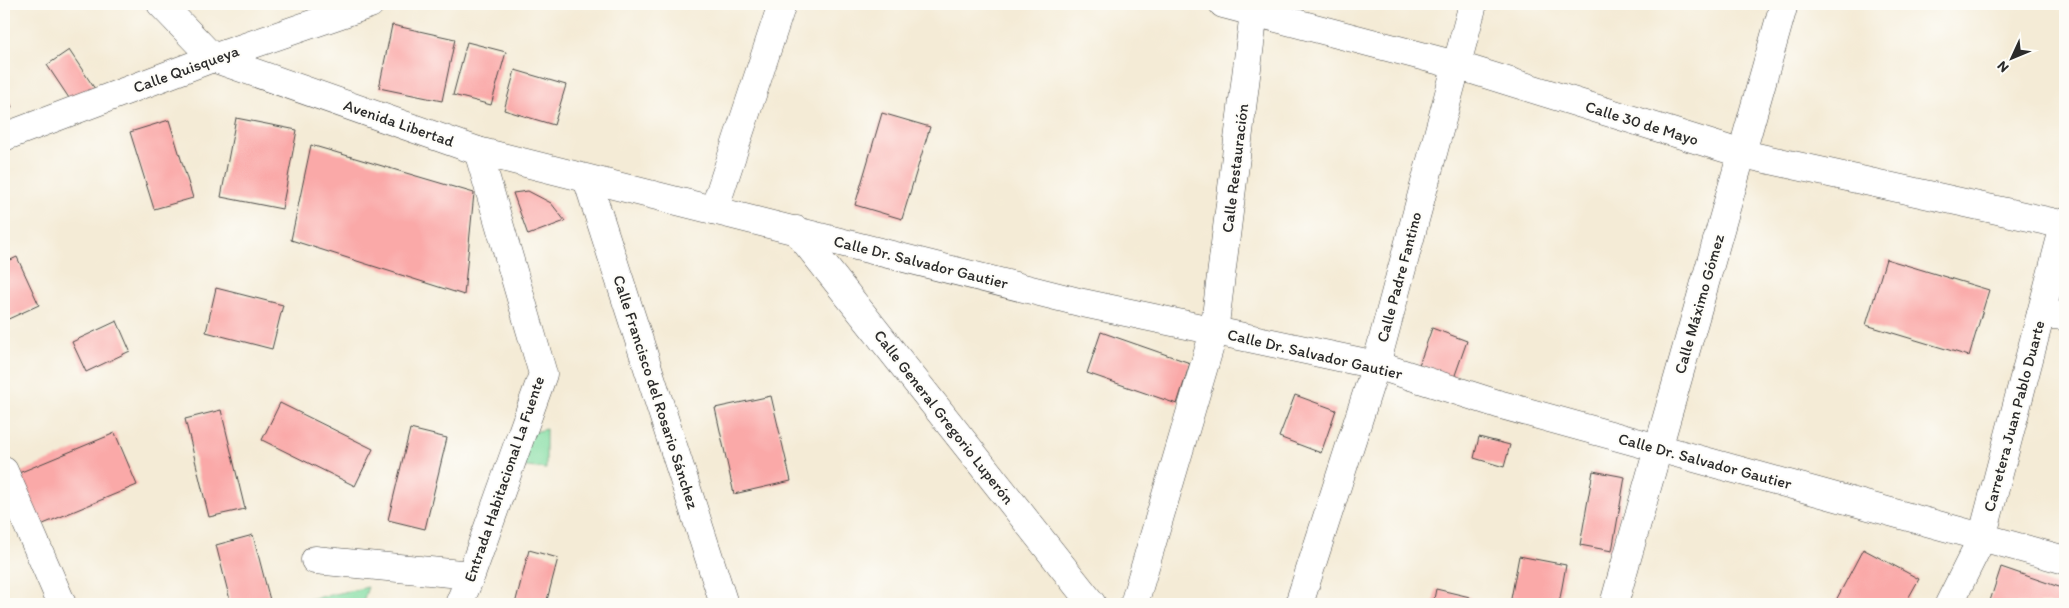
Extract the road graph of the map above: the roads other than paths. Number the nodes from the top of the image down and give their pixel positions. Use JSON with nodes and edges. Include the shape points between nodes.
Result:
{"nodes":[{"id":1,"x":161,"y":4,"type":"edge"},
{"id":2,"x":370,"y":4,"type":"edge"},
{"id":3,"x":782,"y":4,"type":"edge"},
{"id":4,"x":1223,"y":4,"type":"edge"},
{"id":5,"x":1473,"y":4,"type":"edge"},
{"id":6,"x":1784,"y":4,"type":"edge"},
{"id":7,"x":1255,"y":8,"type":"edge"},
{"id":8,"x":213,"y":58,"type":"junction"},
{"id":9,"x":1456,"y":65,"type":"junction"},
{"id":10,"x":4,"y":137,"type":"edge"},
{"id":11,"x":478,"y":151,"type":"junction"},
{"id":12,"x":1743,"y":154,"type":"junction"},
{"id":13,"x":588,"y":179,"type":"junction"},
{"id":14,"x":714,"y":210,"type":"junction"},
{"id":15,"x":2065,"y":224,"type":"edge"},
{"id":16,"x":796,"y":230,"type":"junction"},
{"id":17,"x":2053,"y":315,"type":"edge"},
{"id":18,"x":1214,"y":332,"type":"junction"},
{"id":19,"x":1376,"y":365,"type":"junction"},
{"id":20,"x":1657,"y":448,"type":"junction"},
{"id":21,"x":4,"y":471,"type":"edge"},
{"id":22,"x":1982,"y":538,"type":"junction"},
{"id":23,"x":315,"y":560,"type":"dead end"},
{"id":24,"x":2065,"y":560,"type":"edge"},
{"id":25,"x":471,"y":575,"type":"junction"},
{"id":26,"x":62,"y":604,"type":"edge"},
{"id":27,"x":459,"y":604,"type":"edge"},
{"id":28,"x":724,"y":604,"type":"edge"},
{"id":29,"x":1092,"y":604,"type":"edge"},
{"id":30,"x":1134,"y":604,"type":"edge"},
{"id":31,"x":1299,"y":604,"type":"edge"},
{"id":32,"x":1614,"y":604,"type":"edge"},
{"id":33,"x":1949,"y":604,"type":"edge"}],
"edges":[{"from":1,"to":8,"type":"street"},
{"from":2,"to":8,"type":"street","name":"Calle Quisqueya"},
{"from":3,"to":14,"type":"street"},
{"from":4,"to":7,"type":"street","name":"Calle 30 de Mayo"},
{"from":5,"to":9,"type":"street","name":"Calle Padre Fantino"},
{"from":6,"to":12,"type":"street","name":"Calle Máximo Gómez"},
{"from":7,"to":9,"type":"street","name":"Calle 30 de Mayo"},
{"from":7,"to":18,"type":"street","name":"Calle Restauración"},
{"from":8,"to":10,"type":"street","name":"Calle Quisqueya"},
{"from":8,"to":11,"type":"street","name":"Avenida Libertad"},
{"from":9,"to":12,"type":"street","name":"Calle 30 de Mayo"},
{"from":9,"to":19,"type":"street","name":"Calle Padre Fantino"},
{"from":11,"to":13,"type":"street","name":"Avenida Libertad"},
{"from":11,"to":25,"type":"street","name":"Entrada Habitacional La Fuente","via":[[543,374]]},
{"from":12,"to":15,"type":"street","name":"Calle 30 de Mayo"},
{"from":12,"to":20,"type":"street","name":"Calle Máximo Gómez"},
{"from":13,"to":14,"type":"street","name":"Calle Dr. Salvador Gautier"},
{"from":13,"to":28,"type":"street","name":"Calle Francisco del Rosario Sánchez"},
{"from":14,"to":16,"type":"street","name":"Calle Dr. Salvador Gautier"},
{"from":15,"to":17,"type":"street","name":"Carretera Juan Pablo Duarte"},
{"from":16,"to":18,"type":"street","name":"Calle Dr. Salvador Gautier","via":[[1083,303]]},
{"from":16,"to":29,"type":"street","name":"Calle General Gregorio Luperón"},
{"from":17,"to":22,"type":"street","name":"Carretera Juan Pablo Duarte"},
{"from":18,"to":19,"type":"street","name":"Calle Dr. Salvador Gautier"},
{"from":18,"to":30,"type":"street","name":"Calle Restauración"},
{"from":19,"to":20,"type":"street","name":"Calle Dr. Salvador Gautier","via":[[1498,404]]},
{"from":19,"to":31,"type":"street","name":"Calle Padre Fantino"},
{"from":20,"to":22,"type":"street","name":"Calle Dr. Salvador Gautier"},
{"from":20,"to":32,"type":"street","name":"Calle Máximo Gómez"},
{"from":21,"to":26,"type":"street"},
{"from":22,"to":24,"type":"street","name":"Calle Dr. Salvador Gautier"},
{"from":22,"to":33,"type":"street","name":"Carretera Juan Pablo Duarte"},
{"from":23,"to":25,"type":"street"},
{"from":25,"to":27,"type":"street","name":"Entrada Habitacional La Fuente"}]}
